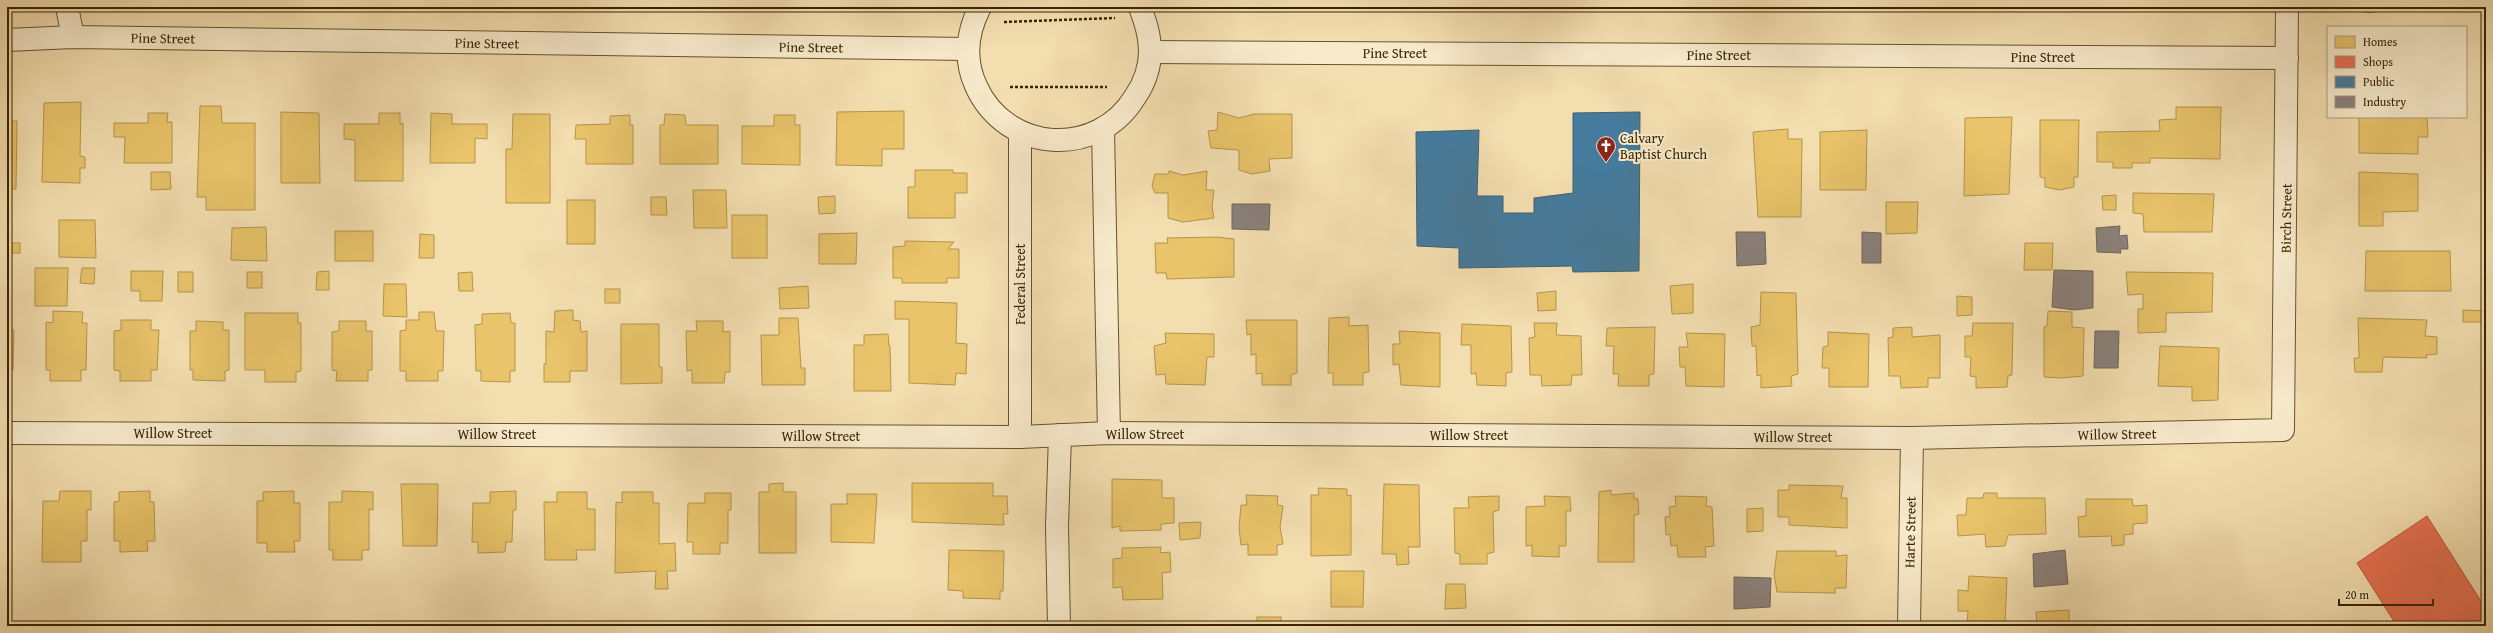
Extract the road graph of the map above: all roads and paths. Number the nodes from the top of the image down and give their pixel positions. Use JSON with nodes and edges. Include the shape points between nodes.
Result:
{"nodes":[{"id":1,"x":67,"y":7,"type":"edge"},
{"id":2,"x":2287,"y":7,"type":"edge"},
{"id":3,"x":1142,"y":12,"type":"edge"},
{"id":4,"x":976,"y":15,"type":"edge"},
{"id":5,"x":73,"y":37,"type":"junction"},
{"id":6,"x":7,"y":40,"type":"edge"},
{"id":7,"x":968,"y":49,"type":"junction"},
{"id":8,"x":1150,"y":52,"type":"junction"},
{"id":9,"x":2287,"y":58,"type":"junction"},
{"id":10,"x":976,"y":86,"type":"junction"},
{"id":11,"x":1141,"y":88,"type":"junction"},
{"id":12,"x":1103,"y":129,"type":"junction"},
{"id":13,"x":1020,"y":132,"type":"junction"},
{"id":14,"x":2283,"y":430,"type":"joint"},
{"id":15,"x":7,"y":432,"type":"edge"},
{"id":16,"x":1109,"y":433,"type":"junction"},
{"id":17,"x":1060,"y":435,"type":"junction"},
{"id":18,"x":1020,"y":437,"type":"junction"},
{"id":19,"x":1912,"y":438,"type":"junction"},
{"id":20,"x":1059,"y":626,"type":"edge"},
{"id":21,"x":1909,"y":626,"type":"edge"}],
"edges":[{"from":1,"to":5,"type":"street"},
{"from":2,"to":9,"type":"street","name":"Birch Street"},
{"from":3,"to":4,"type":"path"},
{"from":3,"to":8,"type":"street","via":[[1148,28]]},
{"from":4,"to":7,"type":"street"},
{"from":5,"to":6,"type":"street","name":"Pine Street"},
{"from":5,"to":7,"type":"street","name":"Pine Street"},
{"from":7,"to":10,"type":"street","via":[[971,75]]},
{"from":8,"to":9,"type":"street","name":"Pine Street"},
{"from":8,"to":11,"type":"street"},
{"from":9,"to":14,"type":"street","name":"Birch Street"},
{"from":10,"to":11,"type":"path"},
{"from":10,"to":13,"type":"street","via":[[998,118]]},
{"from":11,"to":12,"type":"street","via":[[1128,110]]},
{"from":12,"to":13,"type":"street","via":[[1076,139],[1047,140]]},
{"from":12,"to":16,"type":"street"},
{"from":13,"to":18,"type":"street","name":"Federal Street"},
{"from":14,"to":19,"type":"street","name":"Willow Street"},
{"from":15,"to":18,"type":"street","name":"Willow Street"},
{"from":16,"to":17,"type":"street","name":"Willow Street"},
{"from":16,"to":19,"type":"street","name":"Willow Street"},
{"from":17,"to":18,"type":"street","name":"Willow Street"},
{"from":17,"to":20,"type":"street","via":[[1057,526]]},
{"from":19,"to":21,"type":"street","name":"Harte Street"}]}
